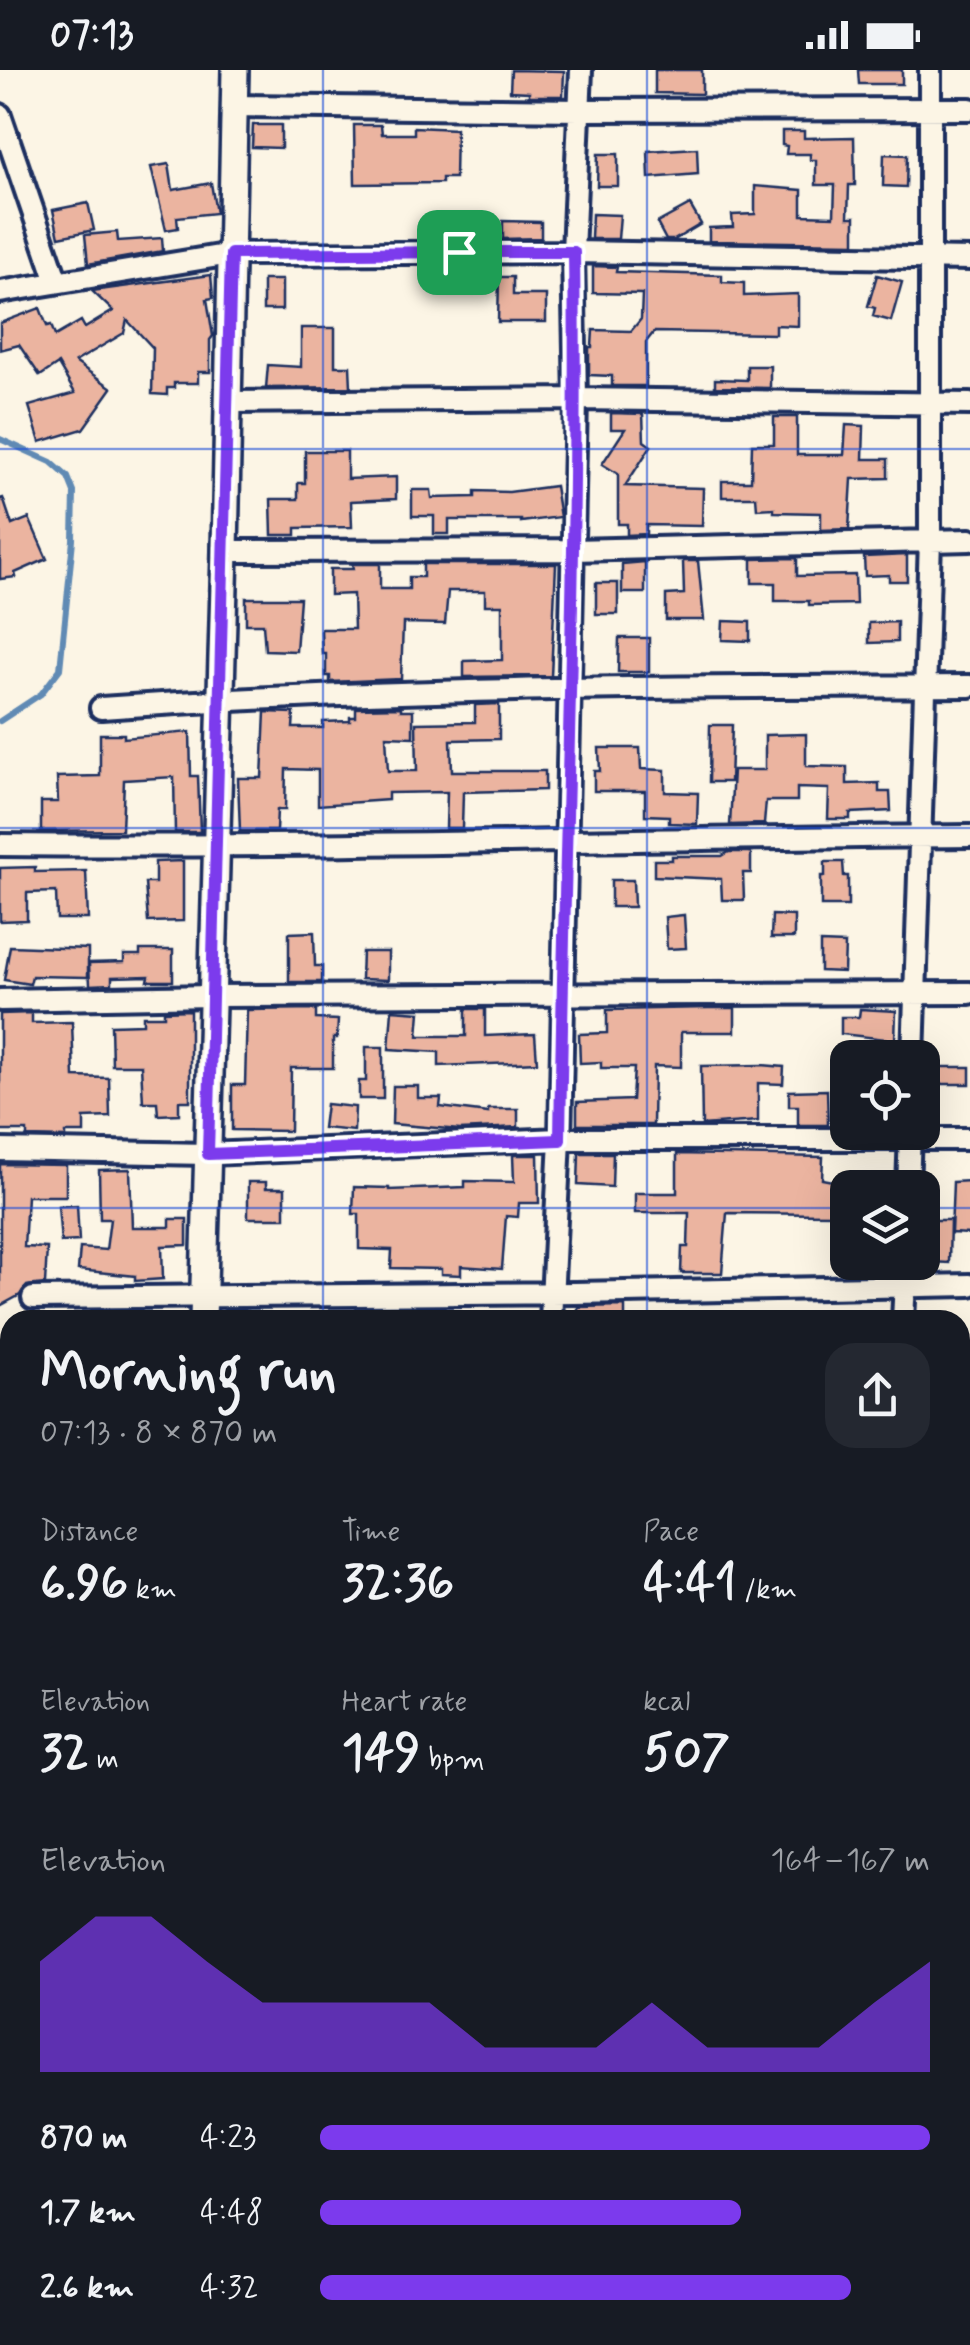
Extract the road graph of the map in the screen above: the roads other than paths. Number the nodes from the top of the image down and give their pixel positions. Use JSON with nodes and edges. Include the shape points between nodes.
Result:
{"nodes":[{"id":1,"x":235,"y":70,"type":"edge"},
{"id":2,"x":580,"y":70,"type":"edge"},
{"id":3,"x":930,"y":70,"type":"edge"},
{"id":4,"x":234,"y":106,"type":"junction"},
{"id":5,"x":929,"y":109,"type":"junction"},
{"id":6,"x":579,"y":110,"type":"junction"},
{"id":7,"x":970,"y":110,"type":"edge"},
{"id":8,"x":0,"y":115,"type":"edge"},
{"id":9,"x":574,"y":252,"type":"junction"},
{"id":10,"x":231,"y":254,"type":"junction"},
{"id":11,"x":929,"y":259,"type":"junction"},
{"id":12,"x":970,"y":259,"type":"edge"},
{"id":13,"x":57,"y":282,"type":"junction"},
{"id":14,"x":0,"y":292,"type":"edge"},
{"id":15,"x":576,"y":399,"type":"junction"},
{"id":16,"x":228,"y":402,"type":"junction"},
{"id":17,"x":970,"y":404,"type":"edge"},
{"id":18,"x":930,"y":405,"type":"junction"},
{"id":19,"x":930,"y":540,"type":"junction"},
{"id":20,"x":970,"y":540,"type":"edge"},
{"id":21,"x":574,"y":550,"type":"junction"},
{"id":22,"x":226,"y":551,"type":"junction"},
{"id":23,"x":925,"y":686,"type":"junction"},
{"id":24,"x":970,"y":686,"type":"edge"},
{"id":25,"x":570,"y":690,"type":"junction"},
{"id":26,"x":221,"y":699,"type":"junction"},
{"id":27,"x":101,"y":708,"type":"dead end"},
{"id":28,"x":922,"y":836,"type":"junction"},
{"id":29,"x":970,"y":836,"type":"edge"},
{"id":30,"x":564,"y":840,"type":"junction"},
{"id":31,"x":0,"y":845,"type":"edge"},
{"id":32,"x":215,"y":848,"type":"junction"},
{"id":33,"x":970,"y":993,"type":"edge"},
{"id":34,"x":915,"y":994,"type":"junction"},
{"id":35,"x":562,"y":995,"type":"junction"},
{"id":36,"x":212,"y":996,"type":"junction"},
{"id":37,"x":0,"y":1000,"type":"edge"},
{"id":38,"x":914,"y":1040,"type":"edge"},
{"id":39,"x":830,"y":1137,"type":"edge"},
{"id":40,"x":940,"y":1138,"type":"edge"},
{"id":41,"x":970,"y":1139,"type":"edge"},
{"id":42,"x":560,"y":1140,"type":"junction"},
{"id":43,"x":0,"y":1150,"type":"edge"},
{"id":44,"x":208,"y":1154,"type":"junction"},
{"id":45,"x":905,"y":1280,"type":"edge"},
{"id":46,"x":905,"y":1284,"type":"junction"},
{"id":47,"x":970,"y":1285,"type":"edge"},
{"id":48,"x":551,"y":1292,"type":"junction"},
{"id":49,"x":33,"y":1298,"type":"dead end"},
{"id":50,"x":203,"y":1308,"type":"edge"},
{"id":51,"x":551,"y":1310,"type":"edge"},
{"id":52,"x":903,"y":1310,"type":"edge"}],
"edges":[{"from":1,"to":4,"type":"street"},
{"from":2,"to":6,"type":"street"},
{"from":3,"to":5,"type":"street"},
{"from":4,"to":6,"type":"street"},
{"from":4,"to":10,"type":"street"},
{"from":5,"to":6,"type":"street"},
{"from":5,"to":7,"type":"street"},
{"from":5,"to":11,"type":"street"},
{"from":6,"to":9,"type":"street"},
{"from":8,"to":13,"type":"street"},
{"from":9,"to":10,"type":"street"},
{"from":9,"to":11,"type":"street"},
{"from":9,"to":15,"type":"street"},
{"from":10,"to":13,"type":"street"},
{"from":10,"to":16,"type":"street"},
{"from":11,"to":12,"type":"street"},
{"from":11,"to":18,"type":"street"},
{"from":13,"to":14,"type":"street"},
{"from":15,"to":16,"type":"street"},
{"from":15,"to":18,"type":"street"},
{"from":15,"to":21,"type":"street"},
{"from":16,"to":22,"type":"street"},
{"from":17,"to":18,"type":"street"},
{"from":18,"to":19,"type":"street"},
{"from":19,"to":20,"type":"street"},
{"from":19,"to":21,"type":"street"},
{"from":19,"to":23,"type":"street"},
{"from":21,"to":22,"type":"street"},
{"from":21,"to":25,"type":"street"},
{"from":22,"to":26,"type":"street"},
{"from":23,"to":24,"type":"street"},
{"from":23,"to":25,"type":"street"},
{"from":23,"to":28,"type":"street"},
{"from":25,"to":26,"type":"street"},
{"from":25,"to":30,"type":"street"},
{"from":26,"to":27,"type":"street"},
{"from":26,"to":32,"type":"street"},
{"from":28,"to":29,"type":"street"},
{"from":28,"to":30,"type":"street"},
{"from":28,"to":34,"type":"street"},
{"from":30,"to":32,"type":"street"},
{"from":30,"to":35,"type":"street"},
{"from":31,"to":32,"type":"street"},
{"from":32,"to":36,"type":"street"},
{"from":33,"to":34,"type":"street"},
{"from":34,"to":35,"type":"street"},
{"from":34,"to":38,"type":"street"},
{"from":35,"to":36,"type":"street"},
{"from":35,"to":42,"type":"street"},
{"from":36,"to":37,"type":"street"},
{"from":36,"to":44,"type":"street"},
{"from":39,"to":42,"type":"street"},
{"from":40,"to":41,"type":"street"},
{"from":42,"to":44,"type":"street"},
{"from":42,"to":48,"type":"street"},
{"from":43,"to":44,"type":"street"},
{"from":44,"to":50,"type":"street"},
{"from":45,"to":46,"type":"street"},
{"from":46,"to":47,"type":"street"},
{"from":46,"to":48,"type":"street"},
{"from":46,"to":52,"type":"street"},
{"from":48,"to":50,"type":"street"},
{"from":48,"to":51,"type":"street"},
{"from":49,"to":50,"type":"street"}]}
